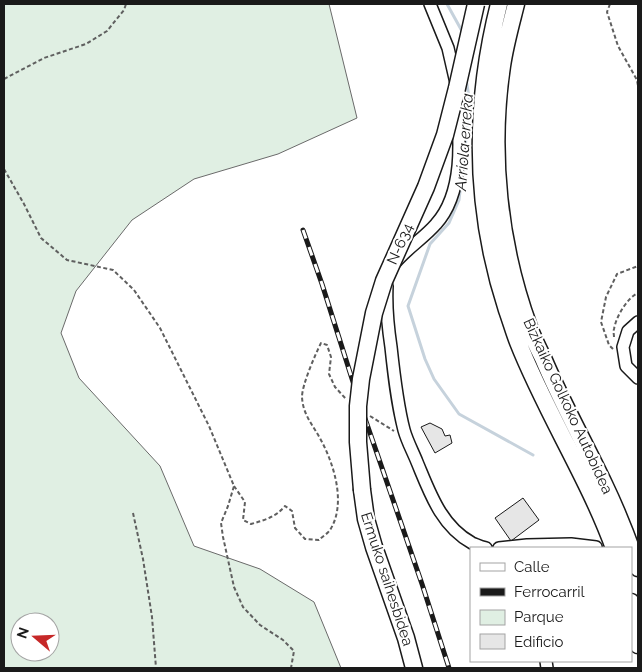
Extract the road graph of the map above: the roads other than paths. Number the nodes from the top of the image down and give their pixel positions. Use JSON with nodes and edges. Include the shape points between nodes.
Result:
{"nodes":[{"id":1,"x":430,"y":4,"type":"edge"},
{"id":2,"x":476,"y":4,"type":"edge"},
{"id":3,"x":499,"y":4,"type":"edge"},
{"id":4,"x":516,"y":4,"type":"edge"},
{"id":5,"x":638,"y":322,"type":"edge"},
{"id":6,"x":638,"y":378,"type":"edge"},
{"id":7,"x":362,"y":490,"type":"joint"},
{"id":8,"x":479,"y":547,"type":"edge"},
{"id":9,"x":528,"y":547,"type":"edge"},
{"id":10,"x":596,"y":547,"type":"edge"},
{"id":11,"x":614,"y":547,"type":"edge"},
{"id":12,"x":630,"y":547,"type":"edge"},
{"id":13,"x":632,"y":552,"type":"edge"},
{"id":14,"x":638,"y":568,"type":"edge"},
{"id":15,"x":632,"y":607,"type":"edge"},
{"id":16,"x":638,"y":645,"type":"edge"},
{"id":17,"x":414,"y":668,"type":"edge"}],
"edges":[{"from":1,"to":8,"type":"street","via":[[448,48],[456,84],[459,151],[455,187],[449,207],[437,224],[395,262],[387,278],[386,301],[396,393],[407,438],[446,521],[463,538]]},
{"from":2,"to":7,"type":"highway","name":"N-634","bridge":true,"via":[[445,135],[426,187],[384,280],[374,313],[358,406]]},
{"from":3,"to":11,"type":"highway","name":"Bizkaiko Golkoko Autobidea","via":[[491,35],[482,101],[480,148],[488,237],[500,289],[518,341]]},
{"from":4,"to":12,"type":"highway","name":"Bizkaiko Golkoko Autobidea","via":[[502,66],[498,102],[498,185],[504,235],[529,327]]},
{"from":5,"to":6,"type":"street","via":[[628,331],[622,347],[626,366]]},
{"from":7,"to":17,"type":"highway","name":"Ermuko saihesbidea","via":[[371,538]]},
{"from":9,"to":10,"type":"street","via":[[571,544]]},
{"from":13,"to":14,"type":"highway","name":"Bizkaiko Golkoko Autobidea"},
{"from":15,"to":16,"type":"highway"}]}
